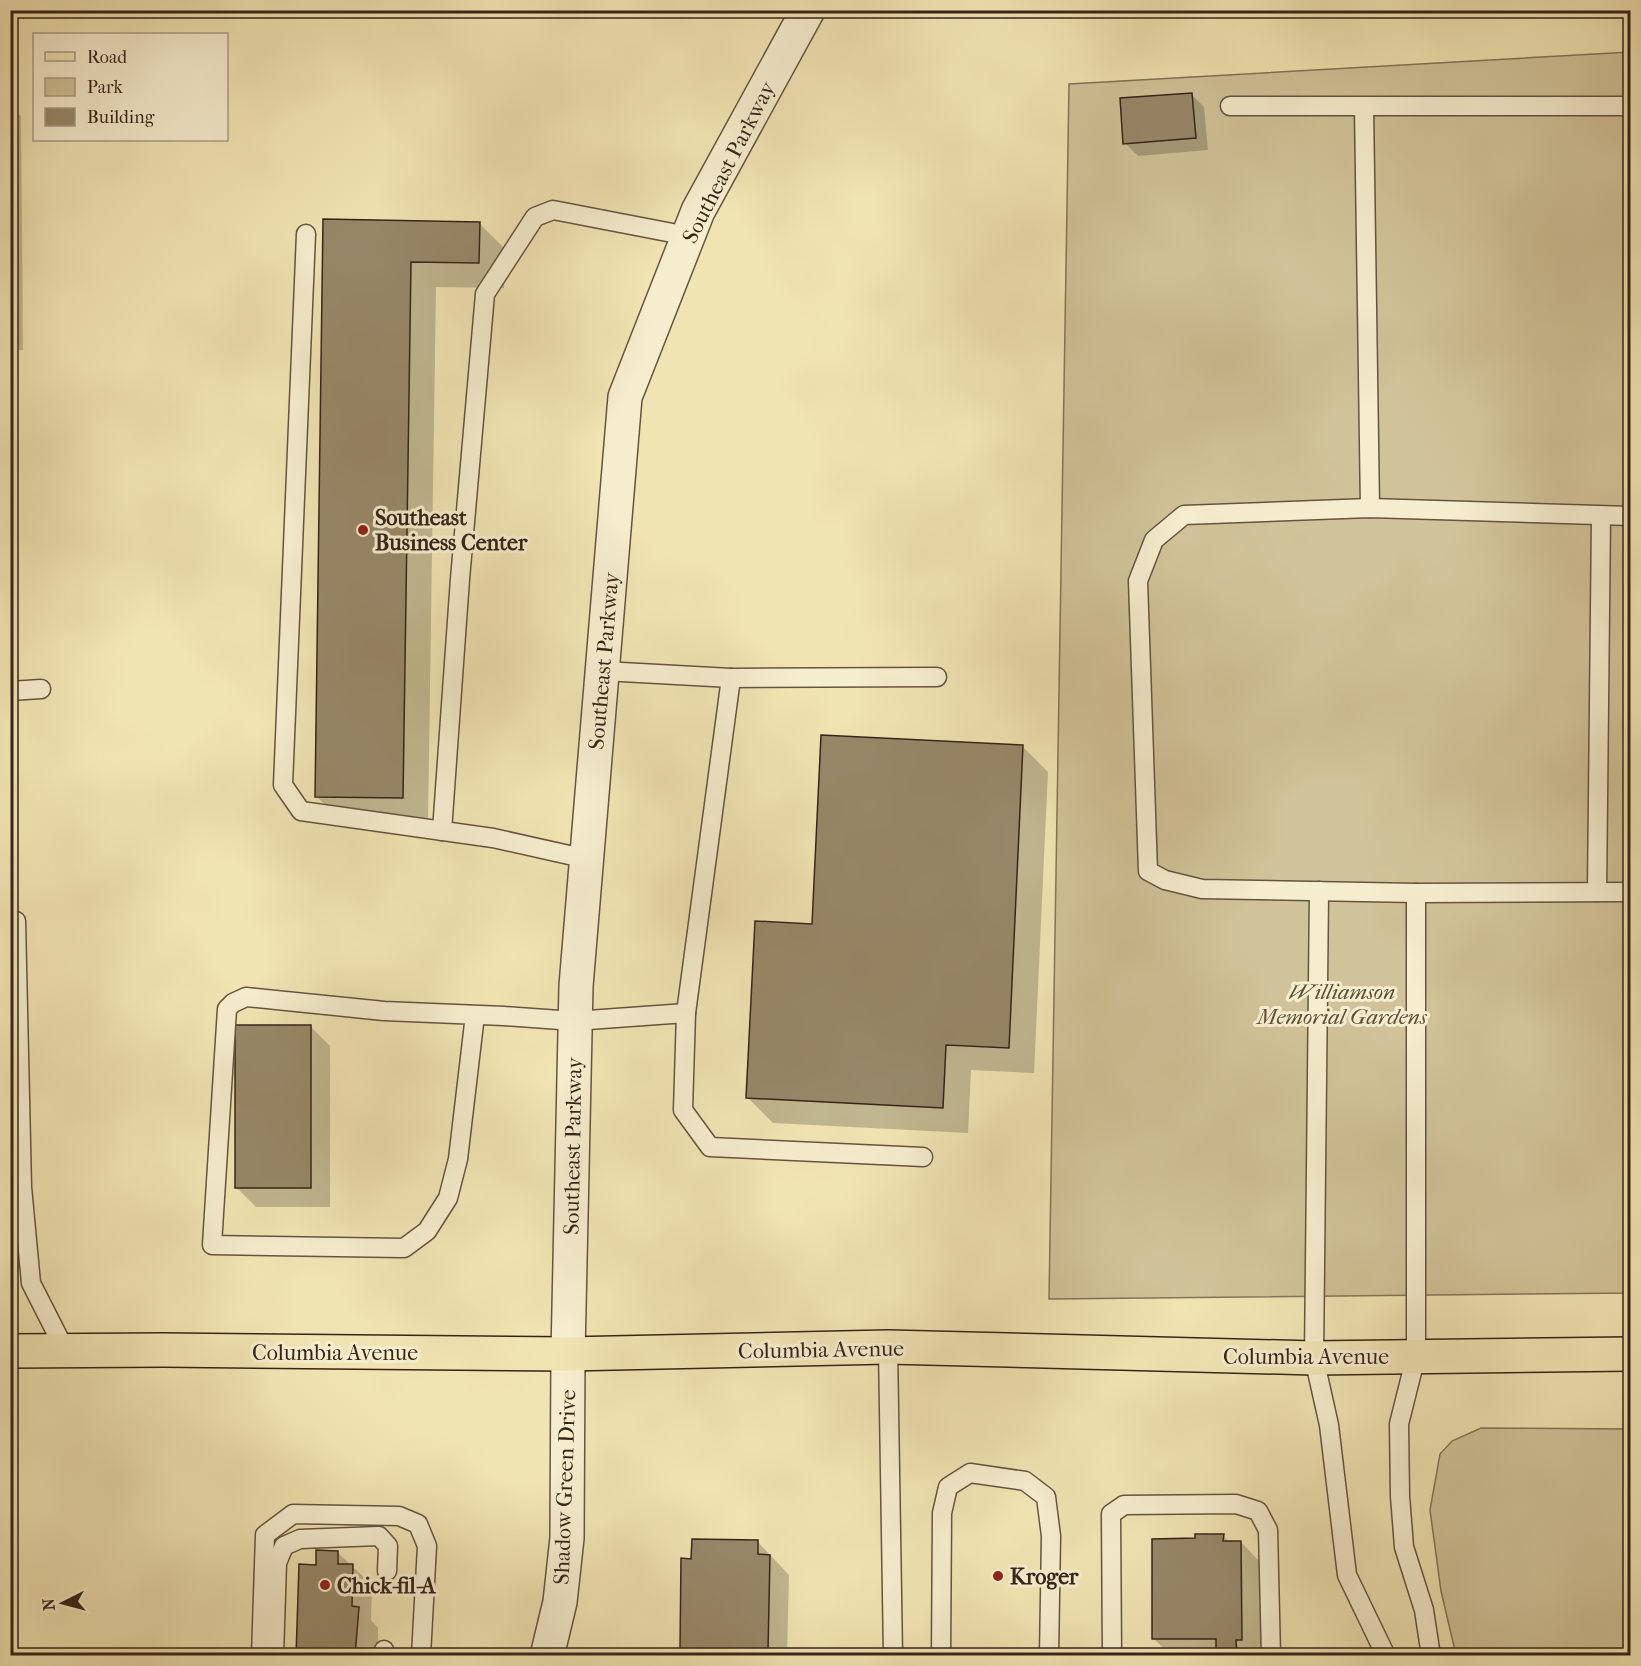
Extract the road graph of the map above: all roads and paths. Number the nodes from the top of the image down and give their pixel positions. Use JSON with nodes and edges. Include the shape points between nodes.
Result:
{"nodes":[{"id":1,"x":808,"y":10,"type":"edge"},
{"id":2,"x":1230,"y":106,"type":"dead end"},
{"id":3,"x":1630,"y":106,"type":"edge"},
{"id":4,"x":1364,"y":107,"type":"junction"},
{"id":5,"x":306,"y":234,"type":"dead end"},
{"id":6,"x":688,"y":236,"type":"junction"},
{"id":7,"x":1370,"y":508,"type":"junction"},
{"id":8,"x":1601,"y":516,"type":"junction"},
{"id":9,"x":1630,"y":516,"type":"edge"},
{"id":10,"x":603,"y":671,"type":"junction"},
{"id":11,"x":936,"y":677,"type":"dead end"},
{"id":12,"x":731,"y":678,"type":"junction"},
{"id":13,"x":41,"y":689,"type":"dead end"},
{"id":14,"x":10,"y":691,"type":"edge"},
{"id":15,"x":442,"y":831,"type":"junction"},
{"id":16,"x":587,"y":859,"type":"junction"},
{"id":17,"x":1319,"y":891,"type":"junction"},
{"id":18,"x":1597,"y":892,"type":"junction"},
{"id":19,"x":1630,"y":892,"type":"edge"},
{"id":20,"x":1416,"y":893,"type":"junction"},
{"id":21,"x":10,"y":921,"type":"edge"},
{"id":22,"x":14,"y":959,"type":"edge"},
{"id":23,"x":686,"y":1013,"type":"junction"},
{"id":24,"x":475,"y":1015,"type":"junction"},
{"id":25,"x":574,"y":1021,"type":"junction"},
{"id":26,"x":923,"y":1157,"type":"dead end"},
{"id":27,"x":16,"y":1187,"type":"edge"},
{"id":28,"x":888,"y":1347,"type":"junction"},
{"id":29,"x":65,"y":1350,"type":"junction"},
{"id":30,"x":10,"y":1351,"type":"edge"},
{"id":31,"x":568,"y":1354,"type":"junction"},
{"id":32,"x":1630,"y":1354,"type":"edge"},
{"id":33,"x":1416,"y":1356,"type":"junction"},
{"id":34,"x":1314,"y":1358,"type":"junction"},
{"id":35,"x":387,"y":1571,"type":"dead end"},
{"id":36,"x":261,"y":1656,"type":"edge"},
{"id":37,"x":274,"y":1656,"type":"edge"},
{"id":38,"x":421,"y":1656,"type":"edge"},
{"id":39,"x":547,"y":1656,"type":"edge"},
{"id":40,"x":893,"y":1656,"type":"edge"},
{"id":41,"x":941,"y":1656,"type":"edge"},
{"id":42,"x":1049,"y":1656,"type":"edge"},
{"id":43,"x":1112,"y":1656,"type":"edge"},
{"id":44,"x":1271,"y":1656,"type":"edge"},
{"id":45,"x":1386,"y":1656,"type":"edge"},
{"id":46,"x":1431,"y":1656,"type":"edge"}],
"edges":[{"from":1,"to":6,"type":"street","name":"Southeast Parkway"},
{"from":2,"to":4,"type":"lane"},
{"from":3,"to":4,"type":"lane"},
{"from":4,"to":7,"type":"lane"},
{"from":5,"to":15,"type":"lane","via":[[283,785],[301,811]]},
{"from":6,"to":10,"type":"street","name":"Southeast Parkway","via":[[626,397]]},
{"from":6,"to":15,"type":"lane","via":[[553,210],[535,217],[485,294]]},
{"from":7,"to":8,"type":"lane"},
{"from":7,"to":17,"type":"lane","via":[[1184,515],[1154,540],[1138,581],[1148,871],[1165,880],[1202,889]]},
{"from":8,"to":9,"type":"lane"},
{"from":8,"to":18,"type":"lane"},
{"from":10,"to":12,"type":"lane"},
{"from":10,"to":16,"type":"street","name":"Southeast Parkway"},
{"from":11,"to":12,"type":"lane"},
{"from":12,"to":23,"type":"lane"},
{"from":13,"to":14,"type":"lane"},
{"from":15,"to":16,"type":"lane"},
{"from":16,"to":25,"type":"street","name":"Southeast Parkway"},
{"from":17,"to":20,"type":"lane"},
{"from":17,"to":34,"type":"lane"},
{"from":18,"to":19,"type":"lane"},
{"from":18,"to":20,"type":"lane"},
{"from":20,"to":33,"type":"lane"},
{"from":21,"to":22,"type":"lane","via":[[16,921]]},
{"from":22,"to":27,"type":"lane"},
{"from":23,"to":25,"type":"lane"},
{"from":23,"to":26,"type":"lane","via":[[683,1110],[710,1147]]},
{"from":24,"to":24,"type":"lane","via":[[384,1011],[246,997],[233,1003],[227,1009],[213,1245],[404,1248],[427,1231],[448,1198],[458,1159]]},
{"from":24,"to":25,"type":"lane"},
{"from":25,"to":31,"type":"street","name":"Southeast Parkway"},
{"from":27,"to":29,"type":"lane","via":[[31,1284]]},
{"from":28,"to":31,"type":"main road","name":"Columbia Avenue"},
{"from":28,"to":34,"type":"main road","name":"Columbia Avenue"},
{"from":28,"to":40,"type":"lane"},
{"from":29,"to":30,"type":"main road","name":"Columbia Avenue"},
{"from":29,"to":31,"type":"main road","name":"Columbia Avenue"},
{"from":31,"to":39,"type":"street","name":"Shadow Green Drive","via":[[567,1538],[560,1602]]},
{"from":32,"to":33,"type":"main road","name":"Columbia Avenue"},
{"from":33,"to":34,"type":"main road","name":"Columbia Avenue"},
{"from":33,"to":46,"type":"lane","via":[[1399,1424],[1400,1496],[1404,1547],[1424,1610]]},
{"from":34,"to":45,"type":"lane","via":[[1329,1425],[1347,1575]]},
{"from":35,"to":37,"type":"lane","via":[[388,1546],[379,1536],[300,1539],[284,1546],[277,1563]]},
{"from":36,"to":38,"type":"lane","via":[[265,1535],[294,1514],[399,1516],[418,1524],[427,1546]]},
{"from":41,"to":42,"type":"lane","via":[[942,1513],[948,1487],[970,1473],[1025,1480],[1046,1497],[1051,1536]]},
{"from":43,"to":44,"type":"lane","via":[[1111,1514],[1124,1505],[1236,1504],[1258,1511],[1268,1530]]}]}
